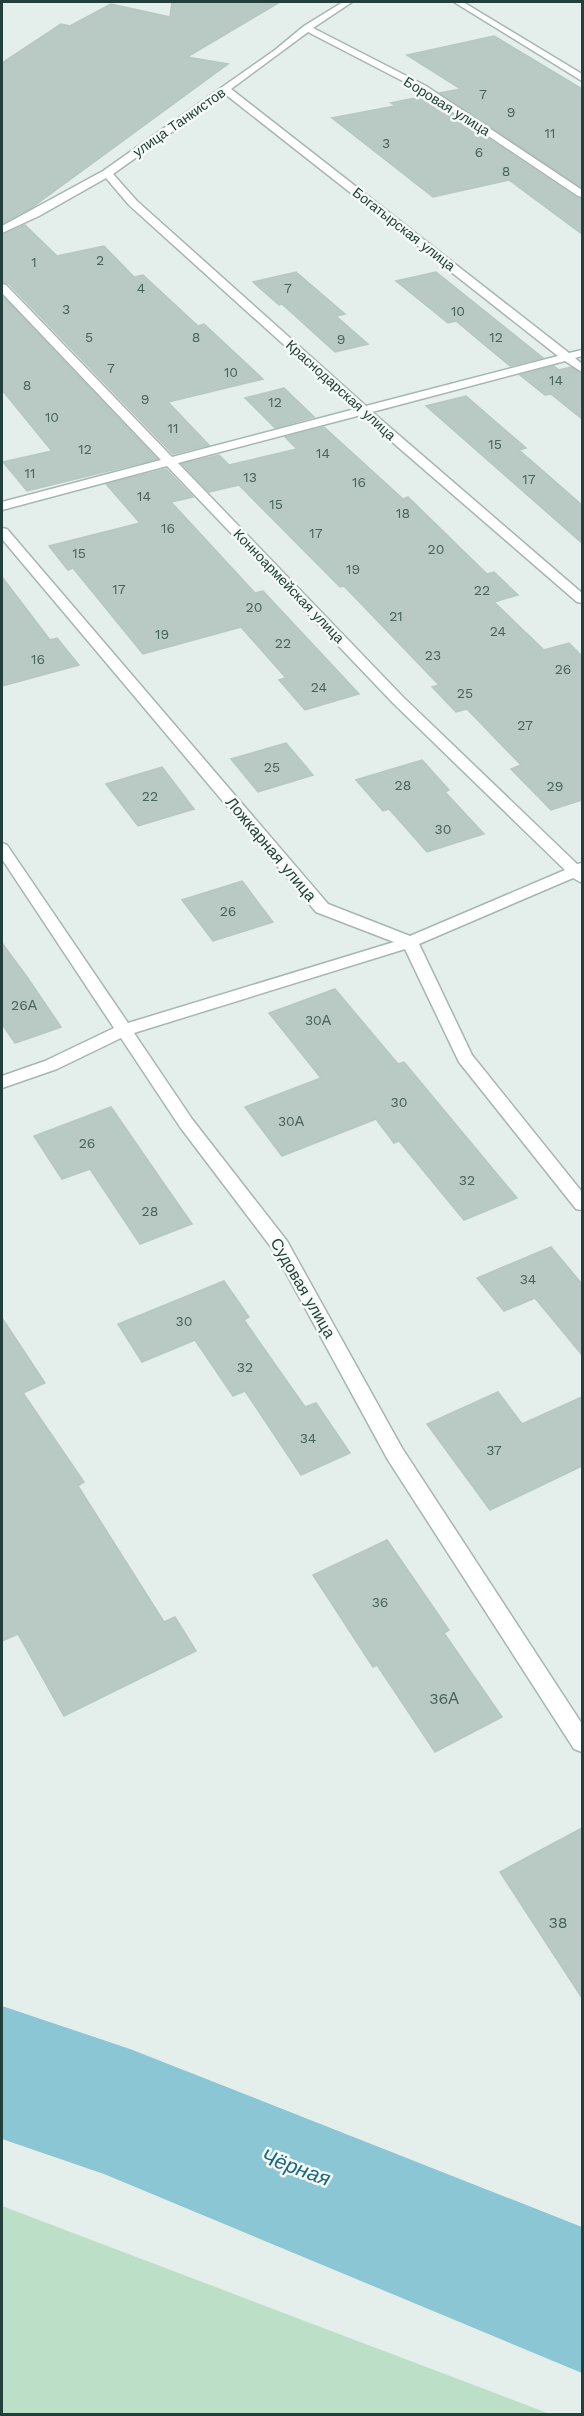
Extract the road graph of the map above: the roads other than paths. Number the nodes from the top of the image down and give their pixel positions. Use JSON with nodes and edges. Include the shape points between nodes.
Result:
{"nodes":[{"id":1,"x":348,"y":2,"type":"edge"},
{"id":2,"x":458,"y":2,"type":"edge"},
{"id":3,"x":307,"y":28,"type":"junction"},
{"id":4,"x":582,"y":78,"type":"edge"},
{"id":5,"x":225,"y":89,"type":"junction"},
{"id":6,"x":107,"y":173,"type":"junction"},
{"id":7,"x":582,"y":194,"type":"edge"},
{"id":8,"x":2,"y":230,"type":"edge"},
{"id":9,"x":2,"y":287,"type":"edge"},
{"id":10,"x":582,"y":353,"type":"edge"},
{"id":11,"x":568,"y":357,"type":"junction"},
{"id":12,"x":582,"y":369,"type":"edge"},
{"id":13,"x":363,"y":410,"type":"junction"},
{"id":14,"x":169,"y":461,"type":"junction"},
{"id":15,"x":2,"y":506,"type":"edge"},
{"id":16,"x":2,"y":532,"type":"edge"},
{"id":17,"x":582,"y":599,"type":"edge"},
{"id":18,"x":2,"y":848,"type":"edge"},
{"id":19,"x":580,"y":872,"type":"edge"},
{"id":20,"x":410,"y":942,"type":"junction"},
{"id":21,"x":124,"y":1030,"type":"junction"},
{"id":22,"x":2,"y":1082,"type":"edge"},
{"id":23,"x":582,"y":1203,"type":"edge"},
{"id":24,"x":582,"y":1742,"type":"edge"}],
"edges":[{"from":1,"to":3,"type":"street","name":"улица Танкистов"},
{"from":2,"to":4,"type":"street"},
{"from":3,"to":5,"type":"street","name":"улица Танкистов"},
{"from":3,"to":7,"type":"street","name":"Боровая улица","via":[[423,88]]},
{"from":5,"to":6,"type":"street","name":"улица Танкистов"},
{"from":5,"to":11,"type":"street","name":"Богатырская улица"},
{"from":6,"to":8,"type":"street","name":"улица Танкистов"},
{"from":6,"to":13,"type":"street","name":"Краснодарская улица","via":[[133,203]]},
{"from":9,"to":14,"type":"street","name":"Конноармейская улица"},
{"from":10,"to":11,"type":"street"},
{"from":11,"to":12,"type":"street","name":"Богатырская улица"},
{"from":11,"to":13,"type":"street"},
{"from":13,"to":14,"type":"street"},
{"from":13,"to":17,"type":"street","name":"Краснодарская улица"},
{"from":14,"to":15,"type":"street"},
{"from":14,"to":19,"type":"street","name":"Конноармейская улица","via":[[398,700]]},
{"from":16,"to":20,"type":"street","name":"Ложкарная улица","via":[[322,908]]},
{"from":18,"to":21,"type":"street","name":"Судовая улица"},
{"from":19,"to":20,"type":"street"},
{"from":20,"to":21,"type":"street"},
{"from":20,"to":23,"type":"street","via":[[465,1058]]},
{"from":21,"to":22,"type":"street","via":[[51,1065]]},
{"from":21,"to":24,"type":"street","name":"Судовая улица","via":[[186,1123],[281,1246],[394,1454]]}]}
